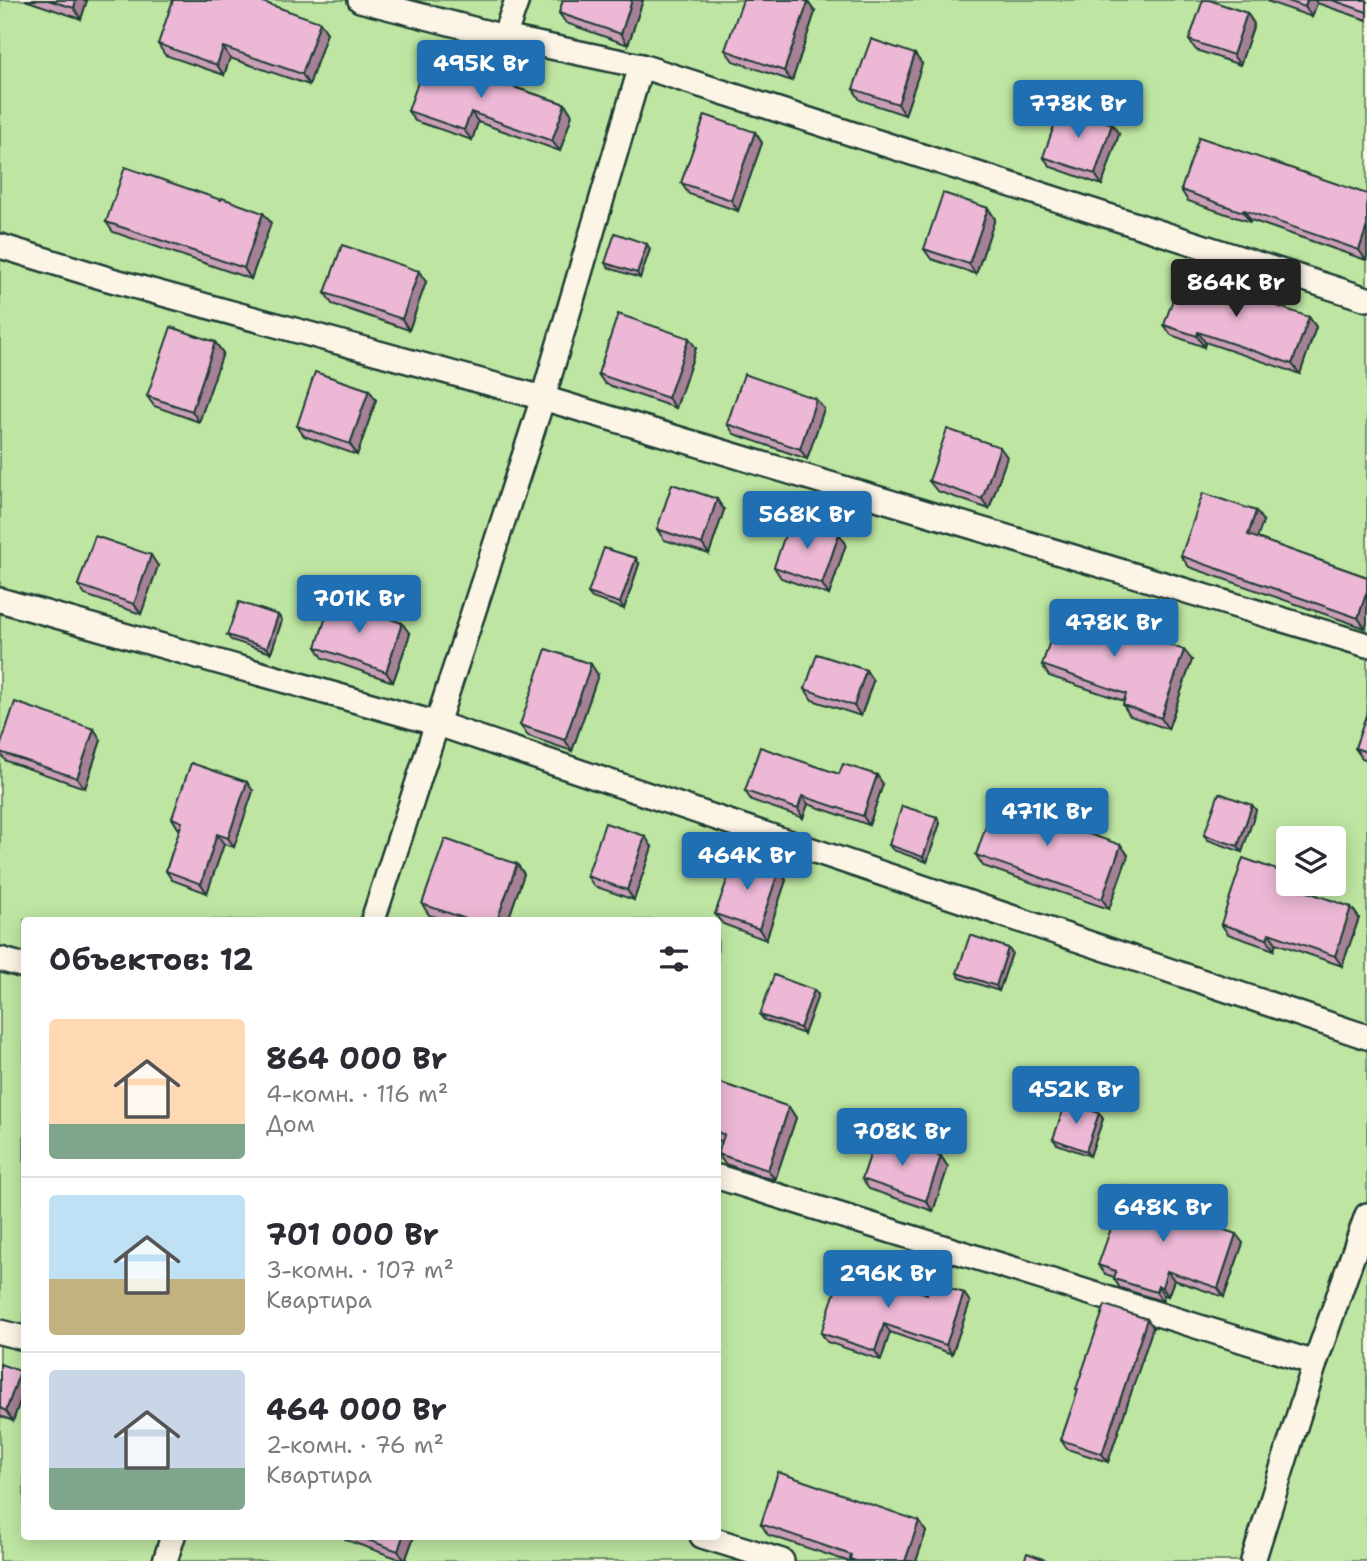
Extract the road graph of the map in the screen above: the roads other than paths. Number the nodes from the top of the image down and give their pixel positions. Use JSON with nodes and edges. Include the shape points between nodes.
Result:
{"nodes":[{"id":1,"x":360,"y":0,"type":"edge"},
{"id":2,"x":517,"y":0,"type":"edge"},
{"id":3,"x":504,"y":37,"type":"junction"},
{"id":4,"x":641,"y":66,"type":"junction"},
{"id":5,"x":0,"y":246,"type":"edge"},
{"id":6,"x":1367,"y":299,"type":"edge"},
{"id":7,"x":543,"y":398,"type":"junction"},
{"id":8,"x":0,"y":600,"type":"edge"},
{"id":9,"x":1367,"y":645,"type":"edge"},
{"id":10,"x":438,"y":724,"type":"junction"},
{"id":11,"x":374,"y":917,"type":"edge"},
{"id":12,"x":0,"y":958,"type":"edge"},
{"id":13,"x":21,"y":965,"type":"edge"},
{"id":14,"x":1367,"y":1037,"type":"edge"},
{"id":15,"x":721,"y":1178,"type":"edge"},
{"id":16,"x":1367,"y":1215,"type":"edge"},
{"id":17,"x":0,"y":1332,"type":"edge"},
{"id":18,"x":21,"y":1337,"type":"edge"},
{"id":19,"x":1315,"y":1363,"type":"junction"},
{"id":20,"x":172,"y":1540,"type":"edge"},
{"id":21,"x":715,"y":1540,"type":"edge"},
{"id":22,"x":164,"y":1561,"type":"edge"},
{"id":23,"x":782,"y":1561,"type":"edge"},
{"id":24,"x":1253,"y":1561,"type":"edge"}],
"edges":[{"from":1,"to":3,"type":"lane"},
{"from":2,"to":3,"type":"lane"},
{"from":3,"to":4,"type":"lane"},
{"from":4,"to":6,"type":"lane"},
{"from":4,"to":7,"type":"lane"},
{"from":5,"to":7,"type":"lane"},
{"from":7,"to":9,"type":"lane"},
{"from":7,"to":10,"type":"lane"},
{"from":8,"to":10,"type":"lane"},
{"from":10,"to":11,"type":"lane"},
{"from":10,"to":14,"type":"lane"},
{"from":12,"to":13,"type":"lane"},
{"from":15,"to":19,"type":"lane"},
{"from":16,"to":19,"type":"lane"},
{"from":17,"to":18,"type":"lane"},
{"from":19,"to":24,"type":"lane"},
{"from":20,"to":22,"type":"lane"},
{"from":21,"to":23,"type":"lane"}]}
